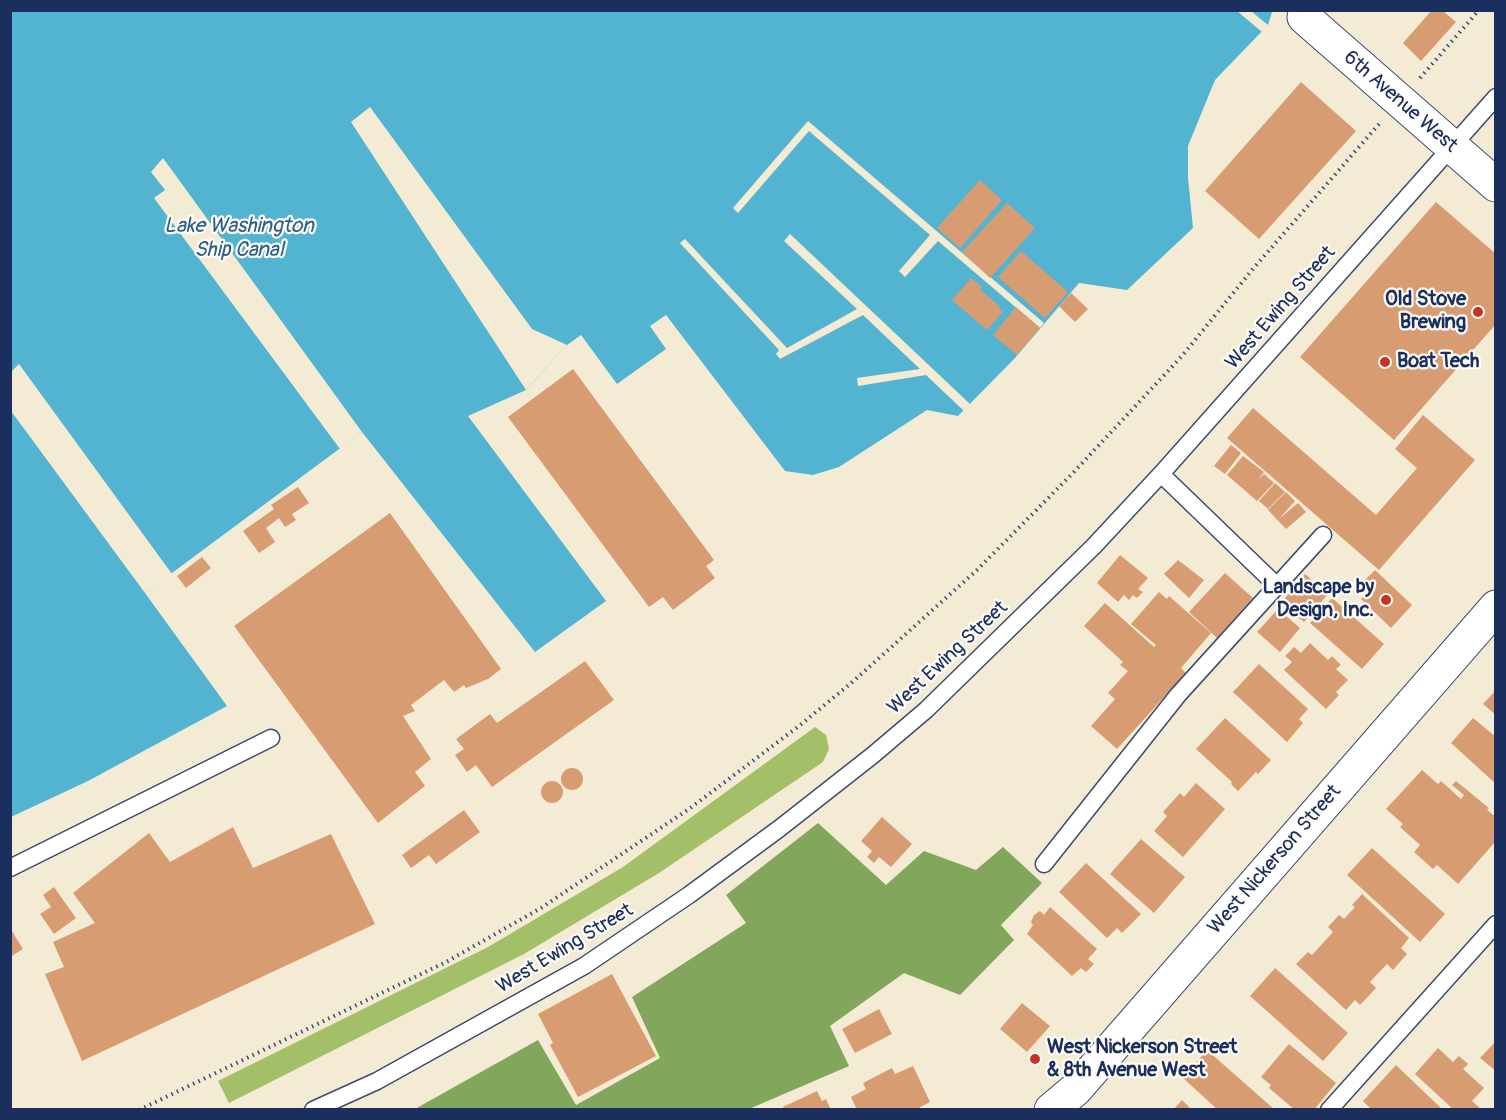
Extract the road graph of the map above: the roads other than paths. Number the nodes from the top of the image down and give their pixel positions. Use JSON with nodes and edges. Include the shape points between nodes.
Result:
{"nodes":[{"id":1,"x":1304,"y":17,"type":"dead end"},
{"id":2,"x":1496,"y":97,"type":"edge"},
{"id":3,"x":1451,"y":147,"type":"junction"},
{"id":4,"x":1496,"y":185,"type":"edge"},
{"id":5,"x":1161,"y":474,"type":"junction"},
{"id":6,"x":1323,"y":535,"type":"dead end"},
{"id":7,"x":1276,"y":585,"type":"junction"},
{"id":8,"x":1496,"y":607,"type":"edge"},
{"id":9,"x":271,"y":738,"type":"dead end"},
{"id":10,"x":1044,"y":864,"type":"dead end"},
{"id":11,"x":10,"y":868,"type":"edge"},
{"id":12,"x":1496,"y":924,"type":"edge"},
{"id":13,"x":313,"y":1110,"type":"edge"},
{"id":14,"x":1052,"y":1110,"type":"edge"},
{"id":15,"x":1329,"y":1110,"type":"edge"}],
"edges":[{"from":1,"to":3,"type":"main road","name":"6th Avenue West"},
{"from":2,"to":3,"type":"lane","name":"West Ewing Street"},
{"from":3,"to":4,"type":"main road","name":"6th Avenue West"},
{"from":3,"to":5,"type":"lane","name":"West Ewing Street"},
{"from":5,"to":7,"type":"lane"},
{"from":5,"to":13,"type":"lane","name":"West Ewing Street","via":[[1094,546],[926,710],[762,841],[584,966],[377,1081]]},
{"from":6,"to":7,"type":"lane"},
{"from":7,"to":10,"type":"lane","via":[[1178,695]]},
{"from":8,"to":14,"type":"main road","name":"West Nickerson Street","via":[[1076,1089]]},
{"from":9,"to":11,"type":"lane"},
{"from":12,"to":15,"type":"lane"}]}
